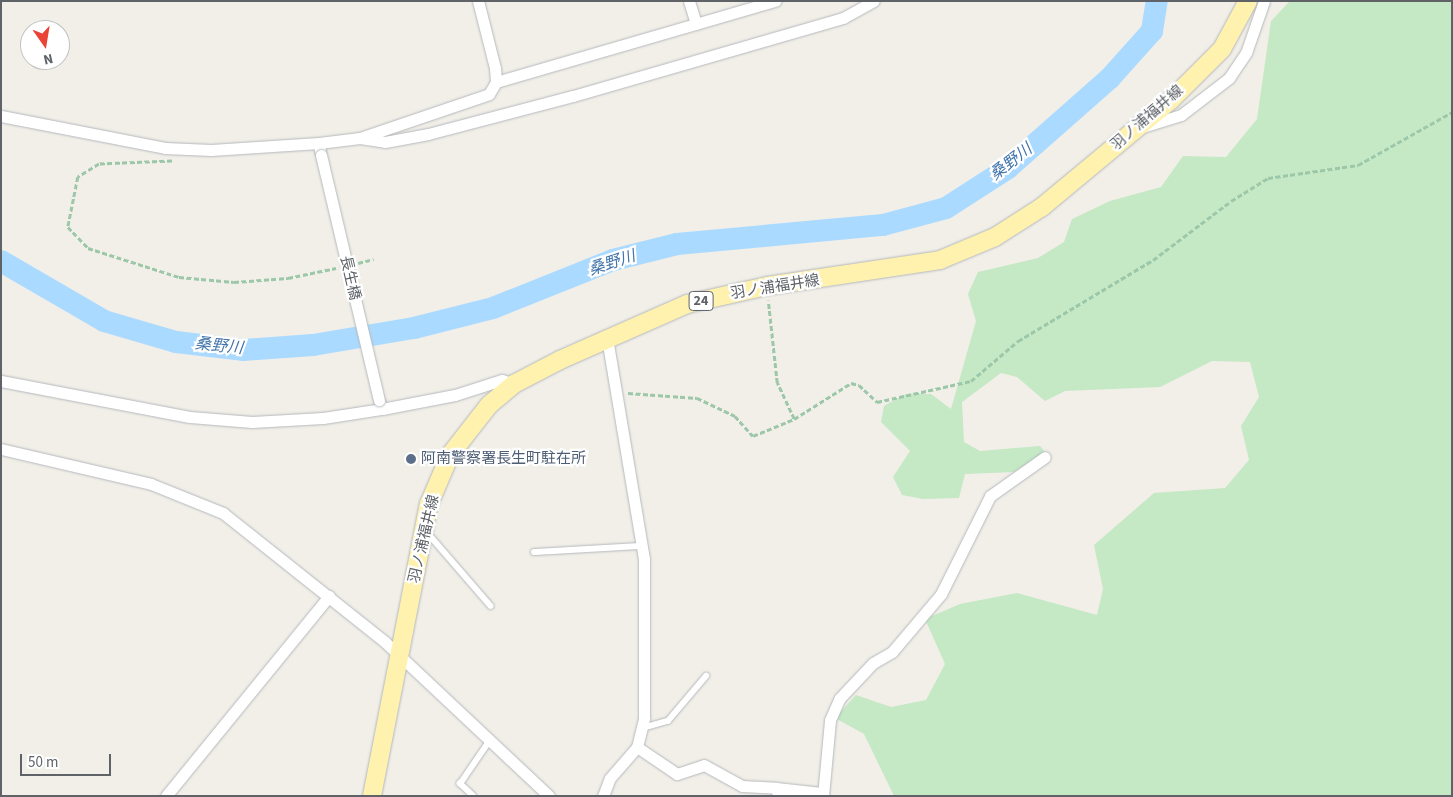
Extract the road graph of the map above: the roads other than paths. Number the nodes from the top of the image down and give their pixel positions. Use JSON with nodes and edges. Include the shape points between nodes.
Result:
{"nodes":[{"id":1,"x":478,"y":1,"type":"edge"},
{"id":2,"x":689,"y":1,"type":"edge"},
{"id":3,"x":775,"y":1,"type":"edge"},
{"id":4,"x":874,"y":1,"type":"edge"},
{"id":5,"x":1248,"y":1,"type":"edge"},
{"id":6,"x":1264,"y":1,"type":"edge"},
{"id":7,"x":696,"y":24,"type":"junction"},
{"id":8,"x":496,"y":82,"type":"junction"},
{"id":9,"x":1,"y":116,"type":"edge"},
{"id":10,"x":1136,"y":129,"type":"junction"},
{"id":11,"x":360,"y":138,"type":"junction"},
{"id":12,"x":320,"y":149,"type":"junction"},
{"id":13,"x":607,"y":338,"type":"junction"},
{"id":14,"x":1,"y":381,"type":"edge"},
{"id":15,"x":514,"y":384,"type":"junction"},
{"id":16,"x":380,"y":405,"type":"junction"},
{"id":17,"x":1,"y":449,"type":"edge"},
{"id":18,"x":1045,"y":457,"type":"dead end"},
{"id":19,"x":424,"y":530,"type":"junction"},
{"id":20,"x":641,"y":546,"type":"junction"},
{"id":21,"x":534,"y":552,"type":"dead end"},
{"id":22,"x":329,"y":596,"type":"junction"},
{"id":23,"x":491,"y":606,"type":"dead end"},
{"id":24,"x":398,"y":658,"type":"junction"},
{"id":25,"x":706,"y":676,"type":"dead end"},
{"id":26,"x":643,"y":728,"type":"junction"},
{"id":27,"x":490,"y":740,"type":"junction"},
{"id":28,"x":637,"y":747,"type":"junction"},
{"id":29,"x":777,"y":792,"type":"edge"},
{"id":30,"x":822,"y":794,"type":"edge"},
{"id":31,"x":166,"y":796,"type":"edge"},
{"id":32,"x":372,"y":796,"type":"edge"},
{"id":33,"x":473,"y":796,"type":"edge"},
{"id":34,"x":549,"y":796,"type":"edge"},
{"id":35,"x":603,"y":796,"type":"edge"}],
"edges":[{"from":1,"to":8,"type":"street"},
{"from":2,"to":7,"type":"street"},
{"from":3,"to":7,"type":"street"},
{"from":4,"to":11,"type":"street","via":[[843,18],[573,96],[428,134],[385,142]]},
{"from":5,"to":10,"type":"main road","name":"羽ノ浦福井線","number":"24","via":[[1222,49]]},
{"from":6,"to":10,"type":"street","via":[[1246,53],[1229,78],[1181,115],[1156,126]]},
{"from":7,"to":8,"type":"street"},
{"from":8,"to":11,"type":"street","via":[[489,94]]},
{"from":9,"to":12,"type":"street","via":[[165,148]]},
{"from":10,"to":13,"type":"main road","name":"羽ノ浦福井線","number":"24","via":[[1042,207],[995,237],[940,260],[767,286],[687,304]]},
{"from":11,"to":12,"type":"street"},
{"from":12,"to":16,"type":"street","name":"長生橋","bridge":true},
{"from":13,"to":15,"type":"main road","name":"羽ノ浦福井線","number":"24"},
{"from":13,"to":20,"type":"street","via":[[619,393]]},
{"from":14,"to":16,"type":"street","via":[[190,417],[252,422],[323,418]]},
{"from":15,"to":16,"type":"street","via":[[502,380],[455,395]]},
{"from":15,"to":19,"type":"main road","name":"羽ノ浦福井線","number":"24","via":[[489,405],[450,455],[429,504]]},
{"from":17,"to":22,"type":"street","via":[[151,484],[194,500],[244,528]]},
{"from":18,"to":30,"type":"street","via":[[990,496],[941,594],[892,652],[873,663],[840,698],[830,720]]},
{"from":19,"to":23,"type":"lane","via":[[433,536]]},
{"from":19,"to":24,"type":"main road","name":"羽ノ浦福井線","number":"24"},
{"from":20,"to":21,"type":"lane"},
{"from":20,"to":26,"type":"street"},
{"from":22,"to":24,"type":"street"},
{"from":22,"to":31,"type":"street"},
{"from":24,"to":27,"type":"street"},
{"from":24,"to":32,"type":"main road","name":"羽ノ浦福井線","number":"24"},
{"from":25,"to":26,"type":"lane","via":[[668,721]]},
{"from":26,"to":28,"type":"street"},
{"from":27,"to":33,"type":"lane","via":[[460,784]]},
{"from":27,"to":34,"type":"street"},
{"from":28,"to":29,"type":"street","via":[[677,774],[704,765],[742,786]]},
{"from":28,"to":35,"type":"street","via":[[610,778]]},
{"from":29,"to":30,"type":"street"}]}
